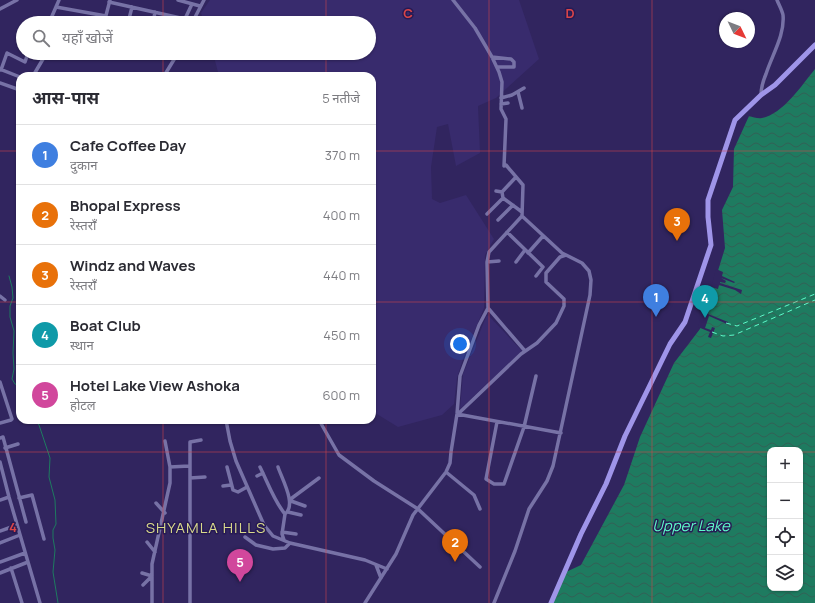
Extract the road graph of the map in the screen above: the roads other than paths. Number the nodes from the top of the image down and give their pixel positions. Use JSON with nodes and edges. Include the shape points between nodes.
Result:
{"nodes":[{"id":1,"x":17,"y":0,"type":"edge"},
{"id":2,"x":59,"y":0,"type":"edge"},
{"id":3,"x":178,"y":0,"type":"edge"},
{"id":4,"x":204,"y":0,"type":"edge"},
{"id":5,"x":453,"y":0,"type":"edge"},
{"id":6,"x":778,"y":0,"type":"edge"},
{"id":7,"x":109,"y":1,"type":"edge"},
{"id":8,"x":192,"y":4,"type":"junction"},
{"id":9,"x":56,"y":6,"type":"junction"},
{"id":10,"x":200,"y":6,"type":"junction"},
{"id":11,"x":132,"y":7,"type":"junction"},
{"id":12,"x":0,"y":9,"type":"edge"},
{"id":13,"x":155,"y":12,"type":"junction"},
{"id":14,"x":52,"y":16,"type":"edge"},
{"id":15,"x":106,"y":16,"type":"joint"},
{"id":16,"x":130,"y":16,"type":"edge"},
{"id":17,"x":154,"y":16,"type":"edge"},
{"id":18,"x":168,"y":16,"type":"edge"},
{"id":19,"x":186,"y":16,"type":"edge"},
{"id":20,"x":195,"y":16,"type":"edge"},
{"id":21,"x":815,"y":45,"type":"edge"},
{"id":22,"x":492,"y":57,"type":"junction"},
{"id":23,"x":16,"y":58,"type":"edge"},
{"id":24,"x":42,"y":60,"type":"edge"},
{"id":25,"x":174,"y":60,"type":"edge"},
{"id":26,"x":497,"y":67,"type":"junction"},
{"id":27,"x":0,"y":69,"type":"edge"},
{"id":28,"x":35,"y":72,"type":"edge"},
{"id":29,"x":166,"y":72,"type":"edge"},
{"id":30,"x":16,"y":75,"type":"edge"},
{"id":31,"x":0,"y":83,"type":"edge"},
{"id":32,"x":524,"y":88,"type":"dead end"},
{"id":33,"x":16,"y":89,"type":"edge"},
{"id":34,"x":518,"y":92,"type":"junction"},
{"id":35,"x":761,"y":95,"type":"junction"},
{"id":36,"x":500,"y":98,"type":"junction"},
{"id":37,"x":508,"y":103,"type":"dead end"},
{"id":38,"x":501,"y":104,"type":"junction"},
{"id":39,"x":522,"y":108,"type":"dead end"},
{"id":40,"x":516,"y":177,"type":"junction"},
{"id":41,"x":496,"y":191,"type":"dead end"},
{"id":42,"x":502,"y":192,"type":"junction"},
{"id":43,"x":503,"y":198,"type":"junction"},
{"id":44,"x":512,"y":205,"type":"junction"},
{"id":45,"x":487,"y":214,"type":"dead end"},
{"id":46,"x":522,"y":214,"type":"junction"},
{"id":47,"x":498,"y":220,"type":"dead end"},
{"id":48,"x":507,"y":232,"type":"junction"},
{"id":49,"x":543,"y":236,"type":"junction"},
{"id":50,"x":527,"y":251,"type":"junction"},
{"id":51,"x":566,"y":255,"type":"junction"},
{"id":52,"x":499,"y":261,"type":"dead end"},
{"id":53,"x":487,"y":262,"type":"junction"},
{"id":54,"x":516,"y":262,"type":"dead end"},
{"id":55,"x":536,"y":276,"type":"dead end"},
{"id":56,"x":0,"y":296,"type":"edge"},
{"id":57,"x":6,"y":300,"type":"dead end"},
{"id":58,"x":488,"y":308,"type":"junction"},
{"id":59,"x":525,"y":351,"type":"junction"},
{"id":60,"x":536,"y":376,"type":"dead end"},
{"id":61,"x":0,"y":382,"type":"edge"},
{"id":62,"x":457,"y":414,"type":"junction"},
{"id":63,"x":498,"y":422,"type":"junction"},
{"id":64,"x":0,"y":423,"type":"edge"},
{"id":65,"x":227,"y":424,"type":"edge"},
{"id":66,"x":321,"y":424,"type":"edge"},
{"id":67,"x":524,"y":427,"type":"junction"},
{"id":68,"x":561,"y":433,"type":"junction"},
{"id":69,"x":0,"y":438,"type":"edge"},
{"id":70,"x":201,"y":440,"type":"dead end"},
{"id":71,"x":165,"y":441,"type":"dead end"},
{"id":72,"x":18,"y":444,"type":"dead end"},
{"id":73,"x":5,"y":448,"type":"junction"},
{"id":74,"x":0,"y":462,"type":"edge"},
{"id":75,"x":189,"y":466,"type":"junction"},
{"id":76,"x":227,"y":467,"type":"dead end"},
{"id":77,"x":260,"y":467,"type":"dead end"},
{"id":78,"x":278,"y":467,"type":"dead end"},
{"id":79,"x":170,"y":468,"type":"junction"},
{"id":80,"x":446,"y":472,"type":"junction"},
{"id":81,"x":263,"y":473,"type":"junction"},
{"id":82,"x":257,"y":476,"type":"dead end"},
{"id":83,"x":205,"y":477,"type":"dead end"},
{"id":84,"x":190,"y":478,"type":"junction"},
{"id":85,"x":319,"y":478,"type":"dead end"},
{"id":86,"x":231,"y":485,"type":"junction"},
{"id":87,"x":223,"y":486,"type":"dead end"},
{"id":88,"x":247,"y":487,"type":"junction"},
{"id":89,"x":19,"y":497,"type":"junction"},
{"id":90,"x":9,"y":498,"type":"junction"},
{"id":91,"x":0,"y":500,"type":"edge"},
{"id":92,"x":291,"y":502,"type":"junction"},
{"id":93,"x":156,"y":503,"type":"dead end"},
{"id":94,"x":305,"y":506,"type":"dead end"},
{"id":95,"x":418,"y":509,"type":"junction"},
{"id":96,"x":480,"y":509,"type":"dead end"},
{"id":97,"x":165,"y":513,"type":"junction"},
{"id":98,"x":287,"y":513,"type":"junction"},
{"id":99,"x":301,"y":515,"type":"dead end"},
{"id":100,"x":26,"y":522,"type":"dead end"},
{"id":101,"x":17,"y":525,"type":"junction"},
{"id":102,"x":0,"y":531,"type":"edge"},
{"id":103,"x":282,"y":532,"type":"junction"},
{"id":104,"x":296,"y":534,"type":"dead end"},
{"id":105,"x":20,"y":535,"type":"junction"},
{"id":106,"x":245,"y":537,"type":"dead end"},
{"id":107,"x":44,"y":539,"type":"dead end"},
{"id":108,"x":284,"y":540,"type":"junction"},
{"id":109,"x":147,"y":542,"type":"dead end"},
{"id":110,"x":0,"y":543,"type":"edge"},
{"id":111,"x":290,"y":543,"type":"junction"},
{"id":112,"x":155,"y":552,"type":"junction"},
{"id":113,"x":25,"y":553,"type":"junction"},
{"id":114,"x":0,"y":562,"type":"edge"},
{"id":115,"x":28,"y":562,"type":"junction"},
{"id":116,"x":376,"y":565,"type":"junction"},
{"id":117,"x":480,"y":567,"type":"dead end"},
{"id":118,"x":11,"y":568,"type":"junction"},
{"id":119,"x":387,"y":569,"type":"junction"},
{"id":120,"x":0,"y":573,"type":"edge"},
{"id":121,"x":142,"y":573,"type":"dead end"},
{"id":122,"x":152,"y":576,"type":"junction"},
{"id":123,"x":381,"y":578,"type":"junction"},
{"id":124,"x":143,"y":585,"type":"dead end"},
{"id":125,"x":22,"y":603,"type":"edge"},
{"id":126,"x":40,"y":603,"type":"edge"},
{"id":127,"x":152,"y":603,"type":"edge"},
{"id":128,"x":190,"y":603,"type":"edge"},
{"id":129,"x":365,"y":603,"type":"edge"},
{"id":130,"x":494,"y":603,"type":"edge"},
{"id":131,"x":551,"y":603,"type":"edge"}],
"edges":[{"from":1,"to":12,"type":"street"},
{"from":2,"to":9,"type":"street"},
{"from":3,"to":8,"type":"street"},
{"from":4,"to":10,"type":"street"},
{"from":5,"to":22,"type":"street","via":[[475,28]]},
{"from":6,"to":35,"type":"street","via":[[783,13],[783,23]]},
{"from":7,"to":11,"type":"street"},
{"from":7,"to":15,"type":"street"},
{"from":8,"to":10,"type":"street"},
{"from":8,"to":19,"type":"street"},
{"from":9,"to":14,"type":"street"},
{"from":9,"to":15,"type":"street"},
{"from":10,"to":20,"type":"street"},
{"from":11,"to":13,"type":"street"},
{"from":11,"to":16,"type":"street"},
{"from":13,"to":17,"type":"street"},
{"from":13,"to":18,"type":"street"},
{"from":21,"to":35,"type":"street","via":[[775,85]]},
{"from":22,"to":26,"type":"street"},
{"from":22,"to":26,"type":"street","via":[[511,59],[514,62],[514,67]]},
{"from":23,"to":27,"type":"street","via":[[7,53]]},
{"from":24,"to":28,"type":"street"},
{"from":25,"to":29,"type":"street"},
{"from":26,"to":36,"type":"street","via":[[502,82]]},
{"from":27,"to":30,"type":"street"},
{"from":31,"to":33,"type":"street"},
{"from":32,"to":34,"type":"street"},
{"from":34,"to":36,"type":"street"},
{"from":34,"to":39,"type":"street"},
{"from":35,"to":131,"type":"street","via":[[735,120],[731,129],[708,200],[711,245],[685,322],[670,344],[625,436],[606,484]]},
{"from":36,"to":38,"type":"street"},
{"from":37,"to":38,"type":"street"},
{"from":38,"to":40,"type":"street","via":[[506,119],[504,166],[506,165]]},
{"from":40,"to":42,"type":"street"},
{"from":40,"to":46,"type":"street","via":[[523,185]]},
{"from":41,"to":42,"type":"street"},
{"from":42,"to":43,"type":"street"},
{"from":43,"to":44,"type":"street"},
{"from":43,"to":45,"type":"street"},
{"from":44,"to":46,"type":"street"},
{"from":44,"to":47,"type":"street"},
{"from":46,"to":48,"type":"street"},
{"from":46,"to":49,"type":"street"},
{"from":48,"to":50,"type":"street"},
{"from":48,"to":53,"type":"street","via":[[489,252]]},
{"from":49,"to":50,"type":"street"},
{"from":49,"to":51,"type":"street"},
{"from":50,"to":54,"type":"street"},
{"from":50,"to":55,"type":"street","via":[[542,267]]},
{"from":51,"to":59,"type":"street","via":[[560,257],[546,273],[546,282],[564,299],[562,313],[537,343]]},
{"from":51,"to":68,"type":"street","via":[[582,263],[588,270],[590,280],[588,302]]},
{"from":52,"to":53,"type":"street"},
{"from":53,"to":58,"type":"street"},
{"from":56,"to":57,"type":"street"},
{"from":58,"to":59,"type":"street"},
{"from":58,"to":62,"type":"street","via":[[460,376]]},
{"from":59,"to":62,"type":"street"},
{"from":60,"to":67,"type":"street"},
{"from":61,"to":64,"type":"street","via":[[12,419]]},
{"from":62,"to":63,"type":"street"},
{"from":62,"to":80,"type":"street","via":[[450,463]]},
{"from":63,"to":67,"type":"street"},
{"from":63,"to":67,"type":"street","via":[[486,479],[494,484],[504,484]]},
{"from":65,"to":88,"type":"street","via":[[230,442]]},
{"from":66,"to":95,"type":"street","via":[[339,455]]},
{"from":67,"to":68,"type":"street"},
{"from":68,"to":130,"type":"street","via":[[554,466],[529,509]]},
{"from":69,"to":73,"type":"street","via":[[2,437]]},
{"from":70,"to":75,"type":"street","via":[[190,442]]},
{"from":71,"to":79,"type":"street"},
{"from":72,"to":73,"type":"street"},
{"from":73,"to":89,"type":"street"},
{"from":74,"to":90,"type":"street"},
{"from":75,"to":79,"type":"street"},
{"from":75,"to":84,"type":"street"},
{"from":76,"to":86,"type":"street"},
{"from":77,"to":81,"type":"street"},
{"from":78,"to":92,"type":"street"},
{"from":79,"to":97,"type":"street"},
{"from":80,"to":95,"type":"street"},
{"from":80,"to":96,"type":"street","via":[[474,495]]},
{"from":81,"to":82,"type":"street"},
{"from":81,"to":98,"type":"street","via":[[280,508]]},
{"from":83,"to":84,"type":"street"},
{"from":84,"to":128,"type":"street"},
{"from":85,"to":92,"type":"street","via":[[293,496]]},
{"from":86,"to":87,"type":"street"},
{"from":86,"to":88,"type":"street","via":[[233,490],[238,492]]},
{"from":88,"to":108,"type":"street","via":[[264,526],[273,536]]},
{"from":89,"to":90,"type":"street"},
{"from":89,"to":100,"type":"street"},
{"from":89,"to":107,"type":"street","via":[[32,495]]},
{"from":90,"to":91,"type":"street"},
{"from":90,"to":101,"type":"street"},
{"from":92,"to":94,"type":"street"},
{"from":92,"to":98,"type":"street"},
{"from":93,"to":97,"type":"street"},
{"from":95,"to":117,"type":"street"},
{"from":95,"to":119,"type":"street"},
{"from":97,"to":112,"type":"street"},
{"from":98,"to":99,"type":"street"},
{"from":98,"to":103,"type":"street"},
{"from":101,"to":102,"type":"street"},
{"from":101,"to":105,"type":"street"},
{"from":103,"to":104,"type":"street"},
{"from":103,"to":108,"type":"street"},
{"from":105,"to":110,"type":"street"},
{"from":105,"to":113,"type":"street"},
{"from":106,"to":111,"type":"street","via":[[256,545],[274,549],[285,548]]},
{"from":108,"to":111,"type":"street"},
{"from":109,"to":112,"type":"street"},
{"from":111,"to":116,"type":"street","via":[[365,560]]},
{"from":112,"to":122,"type":"street"},
{"from":113,"to":114,"type":"street"},
{"from":113,"to":115,"type":"street"},
{"from":115,"to":118,"type":"street"},
{"from":115,"to":126,"type":"street"},
{"from":116,"to":119,"type":"street"},
{"from":116,"to":123,"type":"street"},
{"from":118,"to":120,"type":"street"},
{"from":118,"to":125,"type":"street"},
{"from":119,"to":123,"type":"street"},
{"from":121,"to":122,"type":"street"},
{"from":122,"to":124,"type":"street"},
{"from":122,"to":127,"type":"street"},
{"from":123,"to":129,"type":"street"}]}
